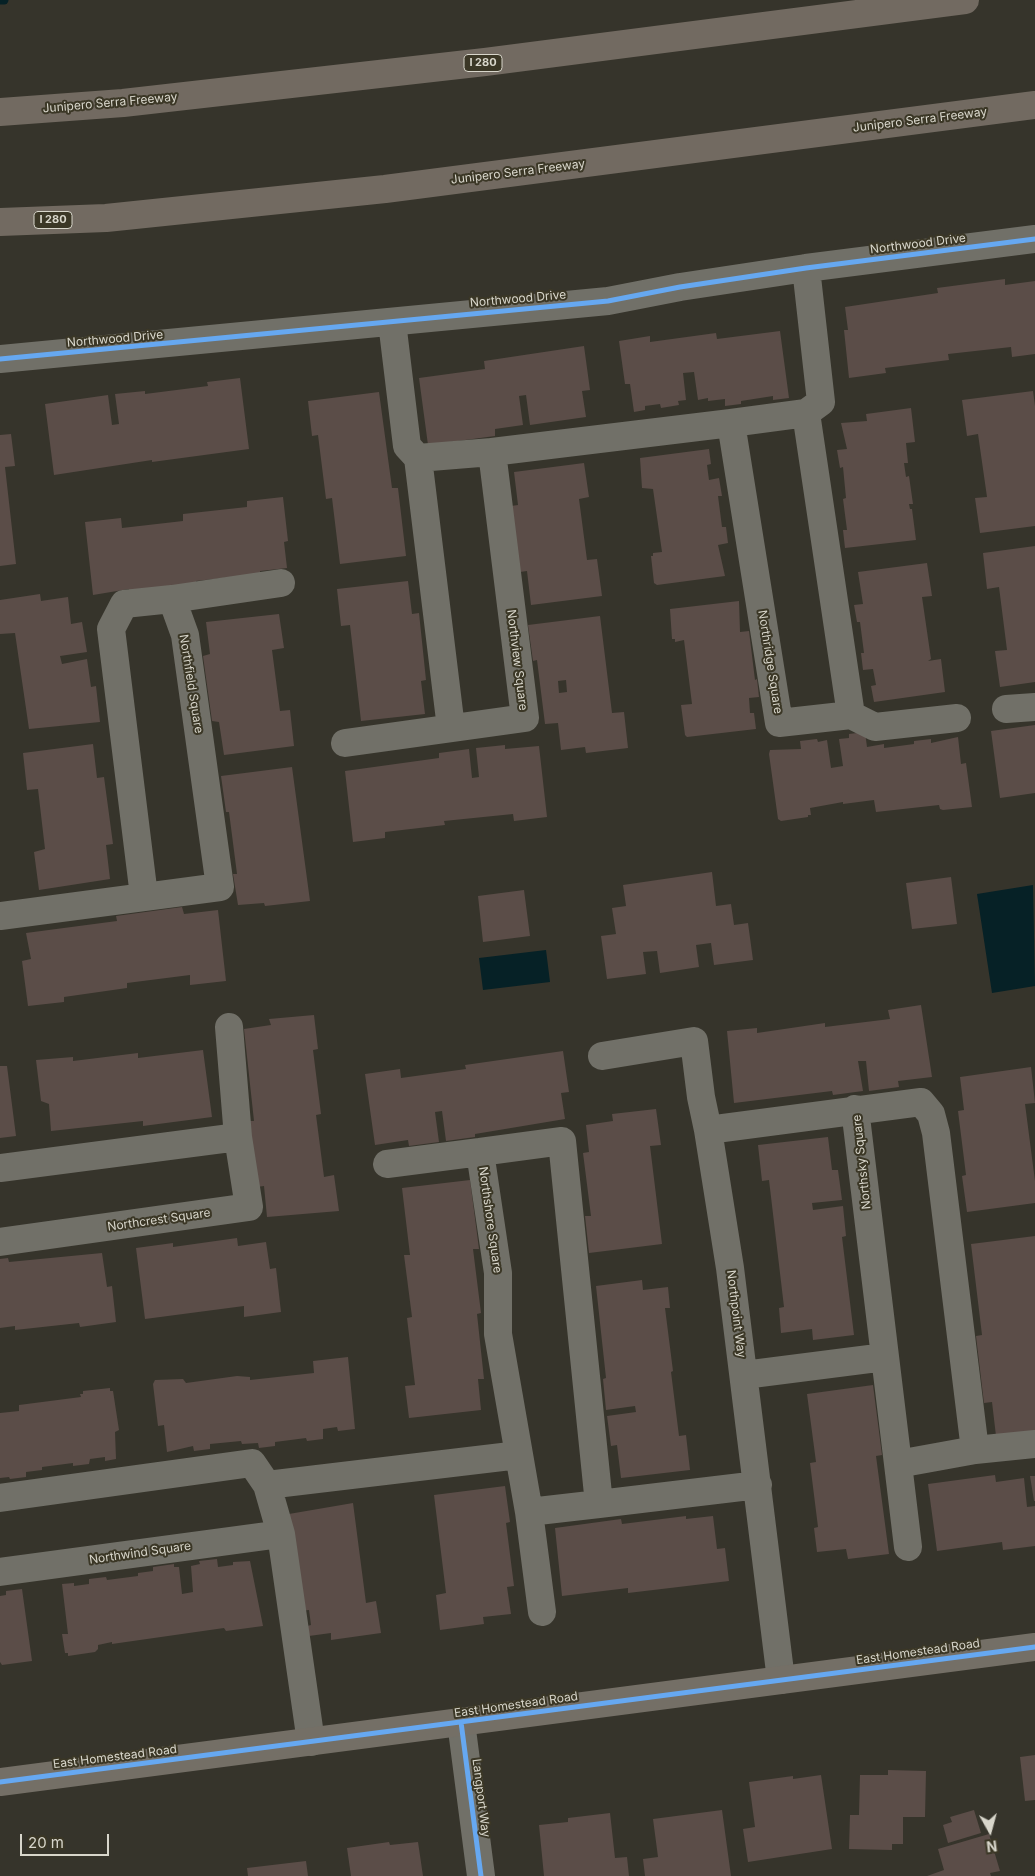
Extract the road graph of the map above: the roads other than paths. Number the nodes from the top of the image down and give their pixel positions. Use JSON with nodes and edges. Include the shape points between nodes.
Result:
{"nodes":[{"id":1,"x":965,"y":0,"type":"edge"},
{"id":2,"x":1035,"y":105,"type":"edge"},
{"id":3,"x":0,"y":112,"type":"edge"},
{"id":4,"x":0,"y":222,"type":"edge"},
{"id":5,"x":1035,"y":239,"type":"edge"},
{"id":6,"x":806,"y":268,"type":"junction"},
{"id":7,"x":392,"y":322,"type":"junction"},
{"id":8,"x":0,"y":360,"type":"edge"},
{"id":9,"x":806,"y":413,"type":"junction"},
{"id":10,"x":731,"y":423,"type":"junction"},
{"id":11,"x":492,"y":452,"type":"junction"},
{"id":12,"x":418,"y":458,"type":"junction"},
{"id":13,"x":281,"y":583,"type":"dead end"},
{"id":14,"x":172,"y":600,"type":"junction"},
{"id":15,"x":1035,"y":706,"type":"edge"},
{"id":16,"x":1006,"y":709,"type":"dead end"},
{"id":17,"x":850,"y":715,"type":"junction"},
{"id":18,"x":957,"y":718,"type":"dead end"},
{"id":19,"x":451,"y":728,"type":"junction"},
{"id":20,"x":345,"y":743,"type":"dead end"},
{"id":21,"x":144,"y":896,"type":"junction"},
{"id":22,"x":0,"y":916,"type":"edge"},
{"id":23,"x":229,"y":1027,"type":"dead end"},
{"id":24,"x":602,"y":1056,"type":"dead end"},
{"id":25,"x":855,"y":1109,"type":"junction"},
{"id":26,"x":708,"y":1130,"type":"junction"},
{"id":27,"x":238,"y":1138,"type":"junction"},
{"id":28,"x":480,"y":1152,"type":"junction"},
{"id":29,"x":387,"y":1164,"type":"dead end"},
{"id":30,"x":0,"y":1168,"type":"edge"},
{"id":31,"x":0,"y":1242,"type":"edge"},
{"id":32,"x":885,"y":1357,"type":"junction"},
{"id":33,"x":744,"y":1375,"type":"junction"},
{"id":34,"x":1035,"y":1444,"type":"edge"},
{"id":35,"x":975,"y":1450,"type":"junction"},
{"id":36,"x":519,"y":1455,"type":"junction"},
{"id":37,"x":898,"y":1464,"type":"junction"},
{"id":38,"x":267,"y":1485,"type":"junction"},
{"id":39,"x":758,"y":1485,"type":"junction"},
{"id":40,"x":0,"y":1498,"type":"edge"},
{"id":41,"x":599,"y":1504,"type":"junction"},
{"id":42,"x":529,"y":1512,"type":"junction"},
{"id":43,"x":281,"y":1534,"type":"junction"},
{"id":44,"x":908,"y":1547,"type":"dead end"},
{"id":45,"x":0,"y":1572,"type":"edge"},
{"id":46,"x":542,"y":1612,"type":"dead end"},
{"id":47,"x":1035,"y":1647,"type":"edge"},
{"id":48,"x":781,"y":1680,"type":"junction"},
{"id":49,"x":461,"y":1722,"type":"junction"},
{"id":50,"x":311,"y":1742,"type":"junction"},
{"id":51,"x":0,"y":1782,"type":"edge"},
{"id":52,"x":481,"y":1876,"type":"edge"}],
"edges":[{"from":1,"to":3,"type":"highway","name":"Junipero Serra Freeway","number":"I 280","via":[[485,62],[123,103]]},
{"from":2,"to":4,"type":"highway","name":"Junipero Serra Freeway","number":"I 280","via":[[376,190],[106,218]]},
{"from":5,"to":6,"type":"street","name":"Northwood Drive"},
{"from":6,"to":7,"type":"street","name":"Northwood Drive","via":[[608,301]]},
{"from":6,"to":9,"type":"street","via":[[821,402]]},
{"from":7,"to":8,"type":"street","name":"Northwood Drive"},
{"from":7,"to":12,"type":"street","via":[[407,446]]},
{"from":9,"to":10,"type":"street"},
{"from":9,"to":17,"type":"street"},
{"from":10,"to":11,"type":"street"},
{"from":10,"to":17,"type":"street","name":"Northridge Square","via":[[779,723]]},
{"from":11,"to":12,"type":"street"},
{"from":11,"to":19,"type":"street","name":"Northview Square","via":[[524,718]]},
{"from":12,"to":19,"type":"street"},
{"from":13,"to":14,"type":"street"},
{"from":14,"to":21,"type":"street","via":[[124,604],[111,629]]},
{"from":14,"to":21,"type":"street","name":"Northfield Square","via":[[185,635],[220,887]]},
{"from":15,"to":16,"type":"street"},
{"from":17,"to":18,"type":"street","via":[[874,727]]},
{"from":19,"to":20,"type":"street"},
{"from":21,"to":22,"type":"street","name":"Northfield Square"},
{"from":23,"to":27,"type":"street","name":"Northcrest Square"},
{"from":24,"to":26,"type":"street","name":"Northpoint Way","via":[[694,1041],[700,1097]]},
{"from":25,"to":26,"type":"street"},
{"from":25,"to":32,"type":"street","name":"Northsky Square"},
{"from":25,"to":35,"type":"street","name":"Northsky Square","via":[[921,1102],[931,1114]]},
{"from":26,"to":33,"type":"street","name":"Northpoint Way"},
{"from":27,"to":30,"type":"street"},
{"from":27,"to":31,"type":"street","name":"Northcrest Square","via":[[249,1207]]},
{"from":28,"to":29,"type":"street"},
{"from":28,"to":36,"type":"street","name":"Northshore Square","via":[[498,1273],[498,1334]]},
{"from":28,"to":41,"type":"street","name":"Northshore Square","via":[[562,1141]]},
{"from":32,"to":33,"type":"street"},
{"from":32,"to":37,"type":"street","name":"Northsky Square"},
{"from":33,"to":39,"type":"street","name":"Northpoint Way"},
{"from":34,"to":35,"type":"street"},
{"from":35,"to":37,"type":"street"},
{"from":36,"to":38,"type":"street"},
{"from":36,"to":42,"type":"street","name":"Northshore Square"},
{"from":37,"to":44,"type":"street","name":"Northsky Square"},
{"from":38,"to":40,"type":"street","via":[[252,1463]]},
{"from":38,"to":43,"type":"street"},
{"from":39,"to":41,"type":"street"},
{"from":39,"to":48,"type":"street","name":"Northpoint Way"},
{"from":41,"to":42,"type":"street"},
{"from":42,"to":46,"type":"street","name":"Northshore Square"},
{"from":43,"to":45,"type":"street","name":"Northwind Square"},
{"from":43,"to":50,"type":"street"},
{"from":47,"to":48,"type":"main road","name":"East Homestead Road"},
{"from":48,"to":49,"type":"main road","name":"East Homestead Road"},
{"from":49,"to":50,"type":"main road","name":"East Homestead Road"},
{"from":49,"to":52,"type":"street","name":"Langport Way"},
{"from":50,"to":51,"type":"main road","name":"East Homestead Road"}]}
